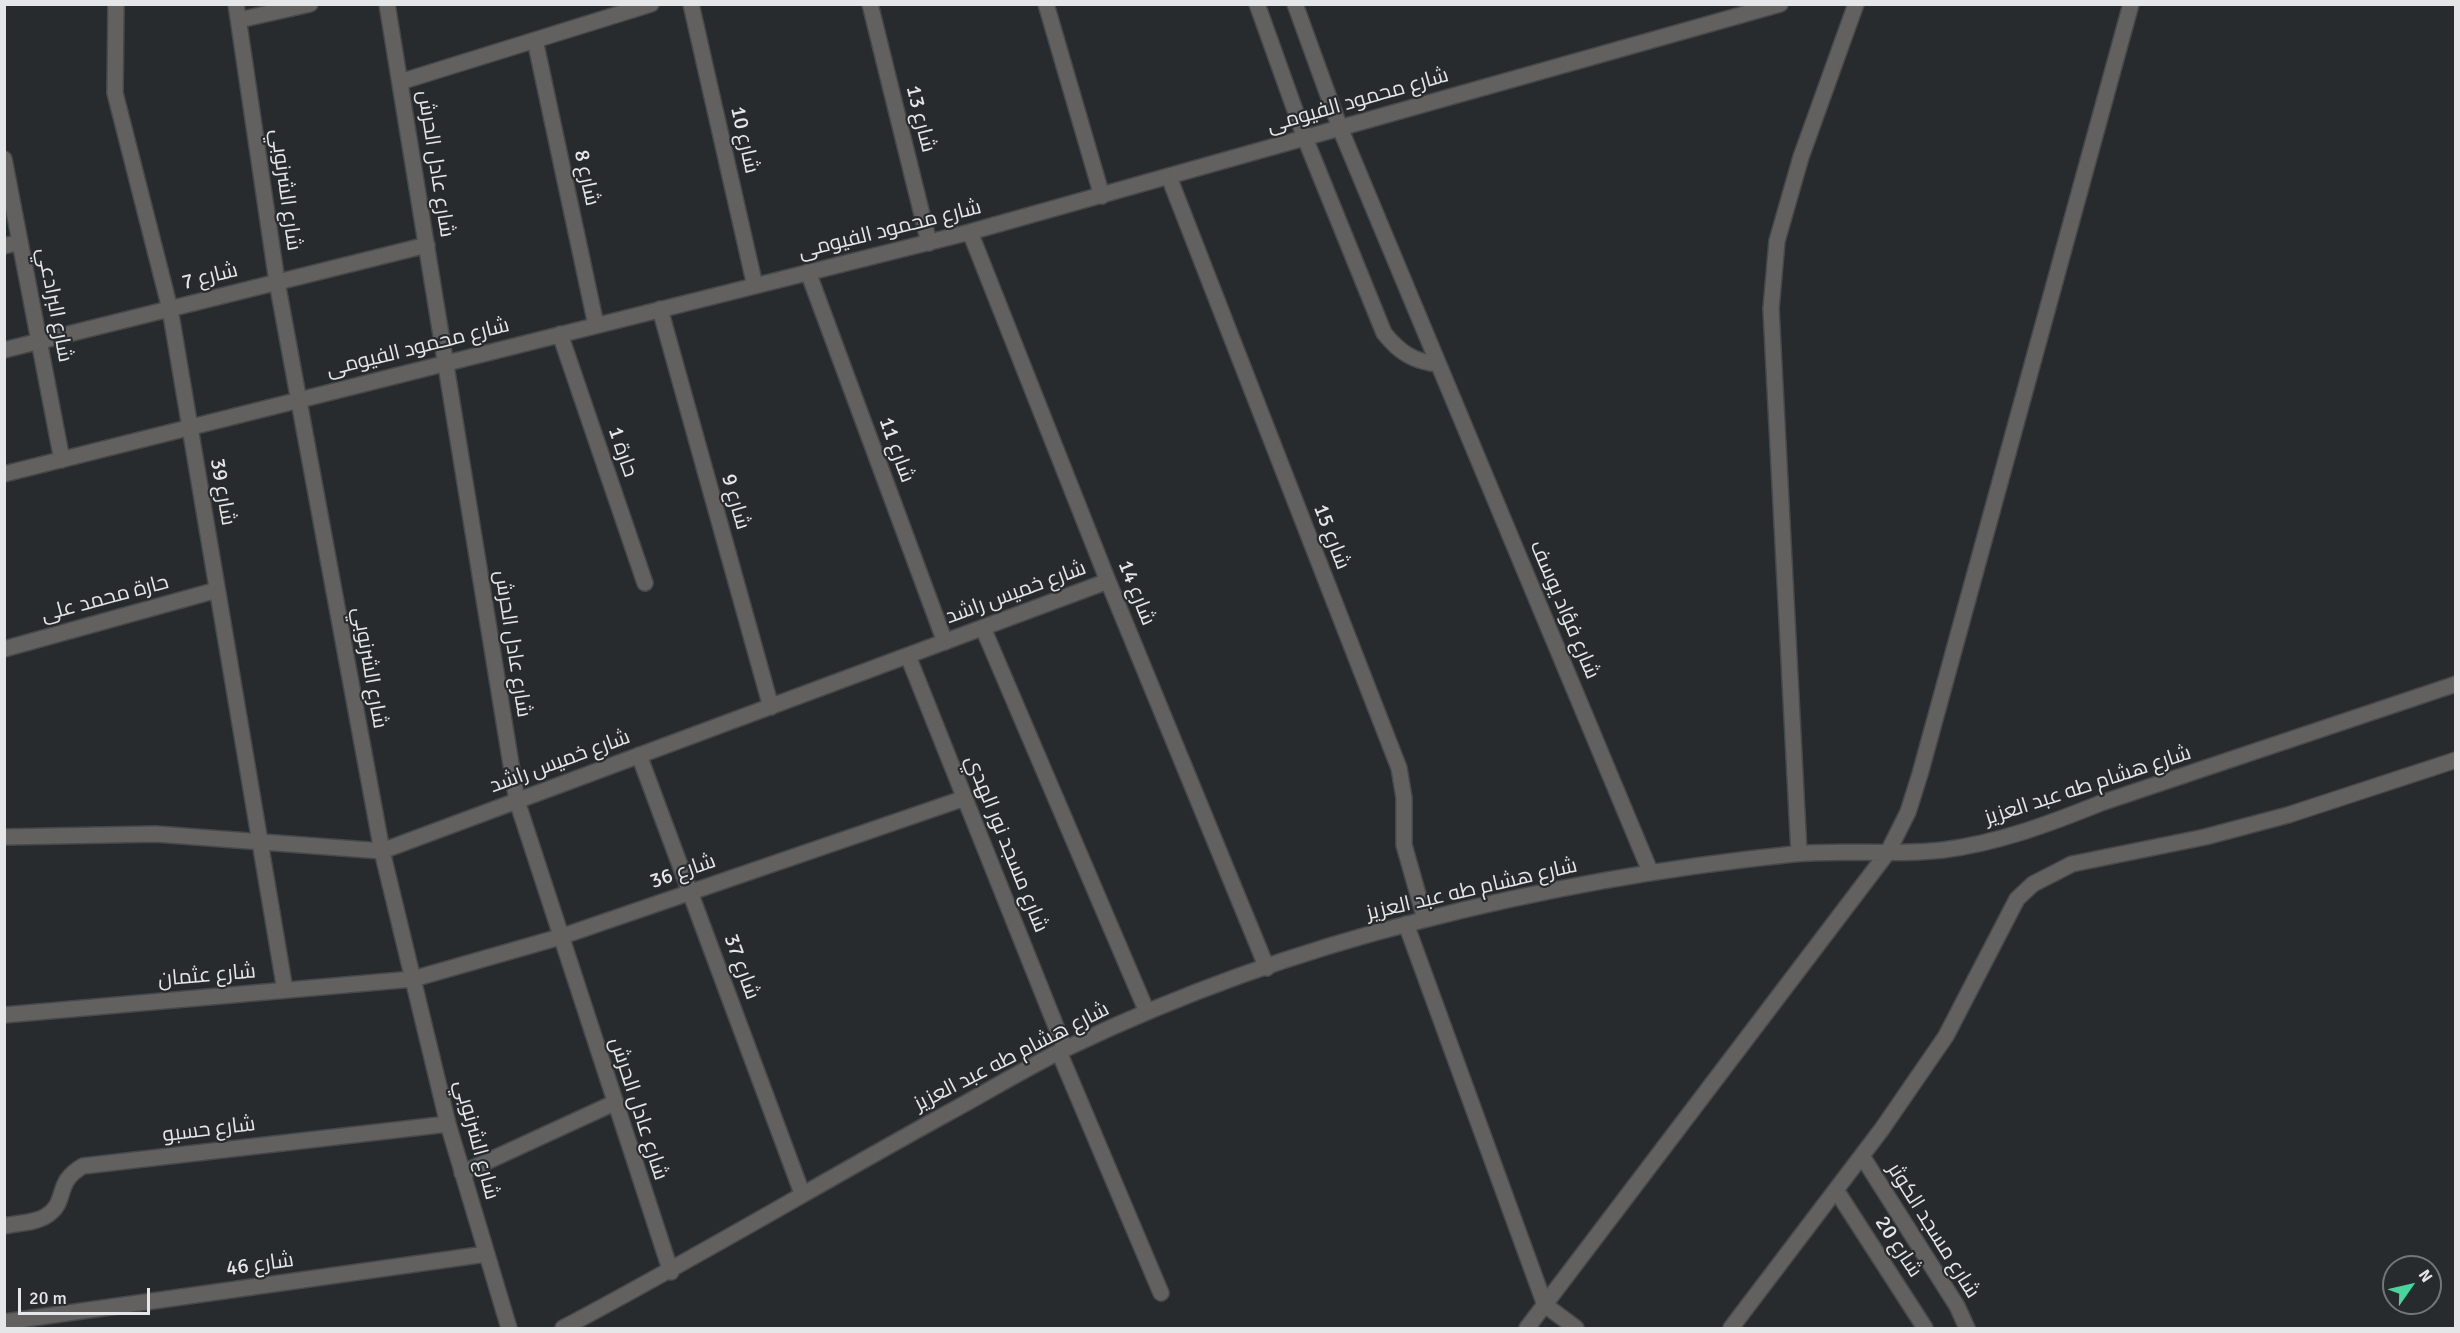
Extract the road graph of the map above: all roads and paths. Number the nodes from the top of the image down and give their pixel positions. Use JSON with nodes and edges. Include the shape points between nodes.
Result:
{"nodes":[{"id":1,"x":116,"y":4,"type":"edge"},
{"id":2,"x":310,"y":4,"type":"edge"},
{"id":3,"x":387,"y":4,"type":"edge"},
{"id":4,"x":651,"y":4,"type":"edge"},
{"id":5,"x":691,"y":4,"type":"edge"},
{"id":6,"x":870,"y":4,"type":"edge"},
{"id":7,"x":1046,"y":4,"type":"edge"},
{"id":8,"x":1257,"y":4,"type":"edge"},
{"id":9,"x":1295,"y":4,"type":"edge"},
{"id":10,"x":1780,"y":4,"type":"edge"},
{"id":11,"x":1856,"y":4,"type":"edge"},
{"id":12,"x":2132,"y":4,"type":"edge"},
{"id":13,"x":238,"y":12,"type":"edge"},
{"id":14,"x":535,"y":40,"type":"junction"},
{"id":15,"x":400,"y":82,"type":"junction"},
{"id":16,"x":1340,"y":128,"type":"junction"},
{"id":17,"x":1305,"y":138,"type":"junction"},
{"id":18,"x":4,"y":159,"type":"edge"},
{"id":19,"x":1169,"y":177,"type":"junction"},
{"id":20,"x":1102,"y":196,"type":"junction"},
{"id":21,"x":970,"y":232,"type":"junction"},
{"id":22,"x":20,"y":242,"type":"junction"},
{"id":23,"x":929,"y":243,"type":"junction"},
{"id":24,"x":427,"y":245,"type":"junction"},
{"id":25,"x":4,"y":246,"type":"edge"},
{"id":26,"x":808,"y":272,"type":"junction"},
{"id":27,"x":277,"y":282,"type":"junction"},
{"id":28,"x":755,"y":286,"type":"junction"},
{"id":29,"x":170,"y":309,"type":"junction"},
{"id":30,"x":660,"y":309,"type":"junction"},
{"id":31,"x":596,"y":325,"type":"junction"},
{"id":32,"x":560,"y":334,"type":"junction"},
{"id":33,"x":40,"y":341,"type":"junction"},
{"id":34,"x":4,"y":350,"type":"edge"},
{"id":35,"x":445,"y":362,"type":"junction"},
{"id":36,"x":1438,"y":364,"type":"junction"},
{"id":37,"x":299,"y":400,"type":"junction"},
{"id":38,"x":190,"y":427,"type":"junction"},
{"id":39,"x":62,"y":459,"type":"junction"},
{"id":40,"x":4,"y":474,"type":"edge"},
{"id":41,"x":1108,"y":581,"type":"junction"},
{"id":42,"x":645,"y":583,"type":"dead end"},
{"id":43,"x":217,"y":590,"type":"junction"},
{"id":44,"x":983,"y":628,"type":"junction"},
{"id":45,"x":945,"y":642,"type":"junction"},
{"id":46,"x":4,"y":649,"type":"edge"},
{"id":47,"x":908,"y":656,"type":"junction"},
{"id":48,"x":2456,"y":684,"type":"edge"},
{"id":49,"x":771,"y":707,"type":"junction"},
{"id":50,"x":639,"y":755,"type":"junction"},
{"id":51,"x":2456,"y":760,"type":"edge"},
{"id":52,"x":965,"y":798,"type":"junction"},
{"id":53,"x":517,"y":801,"type":"junction"},
{"id":54,"x":4,"y":837,"type":"edge"},
{"id":55,"x":260,"y":842,"type":"junction"},
{"id":56,"x":382,"y":851,"type":"junction"},
{"id":57,"x":1888,"y":852,"type":"junction"},
{"id":58,"x":1799,"y":853,"type":"junction"},
{"id":59,"x":1650,"y":871,"type":"junction"},
{"id":60,"x":691,"y":891,"type":"junction"},
{"id":61,"x":1425,"y":919,"type":"junction"},
{"id":62,"x":1406,"y":924,"type":"junction"},
{"id":63,"x":560,"y":937,"type":"junction"},
{"id":64,"x":1267,"y":968,"type":"junction"},
{"id":65,"x":413,"y":979,"type":"junction"},
{"id":66,"x":285,"y":990,"type":"junction"},
{"id":67,"x":1147,"y":1012,"type":"junction"},
{"id":68,"x":4,"y":1015,"type":"edge"},
{"id":69,"x":1062,"y":1051,"type":"junction"},
{"id":70,"x":614,"y":1103,"type":"junction"},
{"id":71,"x":448,"y":1124,"type":"junction"},
{"id":72,"x":1862,"y":1156,"type":"junction"},
{"id":73,"x":462,"y":1173,"type":"junction"},
{"id":74,"x":1836,"y":1190,"type":"junction"},
{"id":75,"x":802,"y":1193,"type":"junction"},
{"id":76,"x":4,"y":1226,"type":"edge"},
{"id":77,"x":486,"y":1254,"type":"junction"},
{"id":78,"x":670,"y":1272,"type":"junction"},
{"id":79,"x":1161,"y":1293,"type":"dead end"},
{"id":80,"x":1545,"y":1305,"type":"junction"},
{"id":81,"x":4,"y":1322,"type":"edge"},
{"id":82,"x":1736,"y":1326,"type":"edge"},
{"id":83,"x":509,"y":1329,"type":"edge"},
{"id":84,"x":563,"y":1329,"type":"edge"},
{"id":85,"x":1527,"y":1329,"type":"edge"},
{"id":86,"x":1576,"y":1329,"type":"edge"},
{"id":87,"x":1924,"y":1329,"type":"edge"},
{"id":88,"x":1967,"y":1329,"type":"edge"}],
"edges":[{"from":1,"to":29,"type":"street","name":"شارع 39","via":[[116,93]]},
{"from":2,"to":13,"type":"street"},
{"from":3,"to":15,"type":"street","name":"شارع عادل الحرش"},
{"from":4,"to":14,"type":"street"},
{"from":5,"to":28,"type":"street","name":"شارع 10"},
{"from":6,"to":23,"type":"street","name":"شارع 13"},
{"from":7,"to":20,"type":"street"},
{"from":8,"to":17,"type":"street"},
{"from":9,"to":16,"type":"street","name":"شارع فؤاد يوسف"},
{"from":10,"to":16,"type":"street","name":"شارع محمود الفيومى"},
{"from":11,"to":58,"type":"street","via":[[1801,157],[1777,241],[1771,309]]},
{"from":12,"to":57,"type":"street","via":[[1920,774],[1908,812]]},
{"from":13,"to":27,"type":"street","name":"شارع الشرنوبي"},
{"from":14,"to":15,"type":"street"},
{"from":14,"to":31,"type":"street","name":"شارع 8"},
{"from":15,"to":24,"type":"street","name":"شارع عادل الحرش"},
{"from":16,"to":17,"type":"street","name":"شارع محمود الفيومى"},
{"from":16,"to":36,"type":"street","name":"شارع فؤاد يوسف"},
{"from":17,"to":19,"type":"street","name":"شارع محمود الفيومى"},
{"from":17,"to":36,"type":"street","via":[[1384,333],[1396,348],[1412,358]]},
{"from":18,"to":22,"type":"street","name":"شارع البرادعي"},
{"from":19,"to":20,"type":"street","name":"شارع محمود الفيومى"},
{"from":19,"to":61,"type":"street","name":"شارع 15","via":[[1399,768],[1404,798],[1404,845]]},
{"from":20,"to":21,"type":"street","name":"شارع محمود الفيومى"},
{"from":21,"to":23,"type":"street","name":"شارع محمود الفيومى"},
{"from":21,"to":41,"type":"street","name":"شارع 14"},
{"from":22,"to":25,"type":"street"},
{"from":22,"to":33,"type":"street","name":"شارع البرادعي"},
{"from":23,"to":26,"type":"street","name":"شارع محمود الفيومى"},
{"from":24,"to":27,"type":"street","name":"شارع 7"},
{"from":24,"to":35,"type":"street","name":"شارع عادل الحرش"},
{"from":26,"to":28,"type":"street","name":"شارع محمود الفيومى"},
{"from":26,"to":45,"type":"street","name":"شارع 11"},
{"from":27,"to":29,"type":"street","name":"شارع 7"},
{"from":27,"to":37,"type":"street","name":"شارع الشرنوبي"},
{"from":28,"to":30,"type":"street","name":"شارع محمود الفيومى"},
{"from":29,"to":33,"type":"street","name":"شارع 7"},
{"from":29,"to":38,"type":"street","name":"شارع 39"},
{"from":30,"to":31,"type":"street","name":"شارع محمود الفيومى"},
{"from":30,"to":49,"type":"street","name":"شارع 9"},
{"from":31,"to":32,"type":"street","name":"شارع محمود الفيومى"},
{"from":32,"to":35,"type":"street","name":"شارع محمود الفيومى"},
{"from":32,"to":42,"type":"street","name":"حارة 1"},
{"from":33,"to":34,"type":"street","name":"شارع 7"},
{"from":33,"to":39,"type":"street","name":"شارع البرادعي"},
{"from":35,"to":37,"type":"street","name":"شارع محمود الفيومى"},
{"from":35,"to":53,"type":"street","name":"شارع عادل الحرش"},
{"from":36,"to":59,"type":"street","name":"شارع فؤاد يوسف"},
{"from":37,"to":38,"type":"street","name":"شارع محمود الفيومى"},
{"from":37,"to":56,"type":"street","name":"شارع الشرنوبي"},
{"from":38,"to":39,"type":"street","name":"شارع محمود الفيومى"},
{"from":38,"to":43,"type":"street","name":"شارع 39"},
{"from":39,"to":40,"type":"street","name":"شارع محمود الفيومى"},
{"from":41,"to":44,"type":"street","name":"شارع خميس راشد"},
{"from":41,"to":64,"type":"street","name":"شارع 14"},
{"from":43,"to":46,"type":"street","name":"حارة محمد على"},
{"from":43,"to":55,"type":"street","name":"شارع 39"},
{"from":44,"to":45,"type":"street","name":"شارع خميس راشد"},
{"from":44,"to":67,"type":"street"},
{"from":45,"to":47,"type":"street","name":"شارع خميس راشد"},
{"from":47,"to":49,"type":"street","name":"شارع خميس راشد"},
{"from":47,"to":52,"type":"street","name":"شارع مسجد نور الهدي"},
{"from":48,"to":57,"type":"street","name":"شارع هشام طه عبد العزيز","via":[[2101,803],[2048,825],[1993,841],[1940,850]]},
{"from":49,"to":50,"type":"street","name":"شارع خميس راشد"},
{"from":50,"to":53,"type":"street","name":"شارع خميس راشد"},
{"from":50,"to":60,"type":"street","name":"شارع 37"},
{"from":51,"to":72,"type":"street","via":[[2288,815],[2205,837],[2072,864],[2033,884],[2017,899],[1946,1036]]},
{"from":52,"to":60,"type":"street","name":"شارع 36"},
{"from":52,"to":69,"type":"street","name":"شارع مسجد نور الهدي"},
{"from":53,"to":56,"type":"street","name":"شارع خميس راشد"},
{"from":53,"to":63,"type":"street","name":"شارع عادل الحرش"},
{"from":54,"to":55,"type":"street","name":"شارع خميس راشد","via":[[156,834]]},
{"from":55,"to":56,"type":"street","name":"شارع خميس راشد"},
{"from":55,"to":66,"type":"street","name":"شارع 39"},
{"from":56,"to":65,"type":"street","name":"شارع الشرنوبي"},
{"from":57,"to":58,"type":"street","name":"شارع هشام طه عبد العزيز"},
{"from":57,"to":80,"type":"street"},
{"from":58,"to":59,"type":"street","name":"شارع هشام طه عبد العزيز"},
{"from":59,"to":61,"type":"street","name":"شارع هشام طه عبد العزيز"},
{"from":60,"to":63,"type":"street","name":"شارع 36"},
{"from":60,"to":75,"type":"street","name":"شارع 37"},
{"from":61,"to":62,"type":"street","name":"شارع هشام طه عبد العزيز"},
{"from":62,"to":64,"type":"street","name":"شارع هشام طه عبد العزيز"},
{"from":62,"to":80,"type":"street"},
{"from":63,"to":65,"type":"street","name":"شارع 36"},
{"from":63,"to":70,"type":"street","name":"شارع عادل الحرش"},
{"from":64,"to":67,"type":"street","name":"شارع هشام طه عبد العزيز"},
{"from":65,"to":66,"type":"street","name":"شارع عثمان"},
{"from":65,"to":71,"type":"street","name":"شارع الشرنوبي"},
{"from":66,"to":68,"type":"street","name":"شارع عثمان"},
{"from":67,"to":69,"type":"street","name":"شارع هشام طه عبد العزيز"},
{"from":69,"to":75,"type":"street","name":"شارع هشام طه عبد العزيز"},
{"from":69,"to":79,"type":"street","name":"شارع مسجد نور الهدي"},
{"from":70,"to":73,"type":"street"},
{"from":70,"to":78,"type":"street","name":"شارع عادل الحرش"},
{"from":71,"to":73,"type":"street","name":"شارع الشرنوبي"},
{"from":71,"to":76,"type":"street","name":"شارع حسبو","via":[[83,1166],[65,1180],[51,1213]]},
{"from":72,"to":74,"type":"street"},
{"from":72,"to":88,"type":"street","name":"شارع مسجد الكوثر","via":[[1957,1306]]},
{"from":73,"to":77,"type":"street","name":"شارع الشرنوبي"},
{"from":74,"to":82,"type":"street"},
{"from":74,"to":87,"type":"street","name":"شارع 20"},
{"from":75,"to":78,"type":"street","name":"شارع هشام طه عبد العزيز"},
{"from":77,"to":81,"type":"street","name":"شارع 46"},
{"from":77,"to":83,"type":"street","name":"شارع الشرنوبي"},
{"from":78,"to":84,"type":"street","name":"شارع هشام طه عبد العزيز"},
{"from":80,"to":85,"type":"street"},
{"from":80,"to":86,"type":"street"}]}
